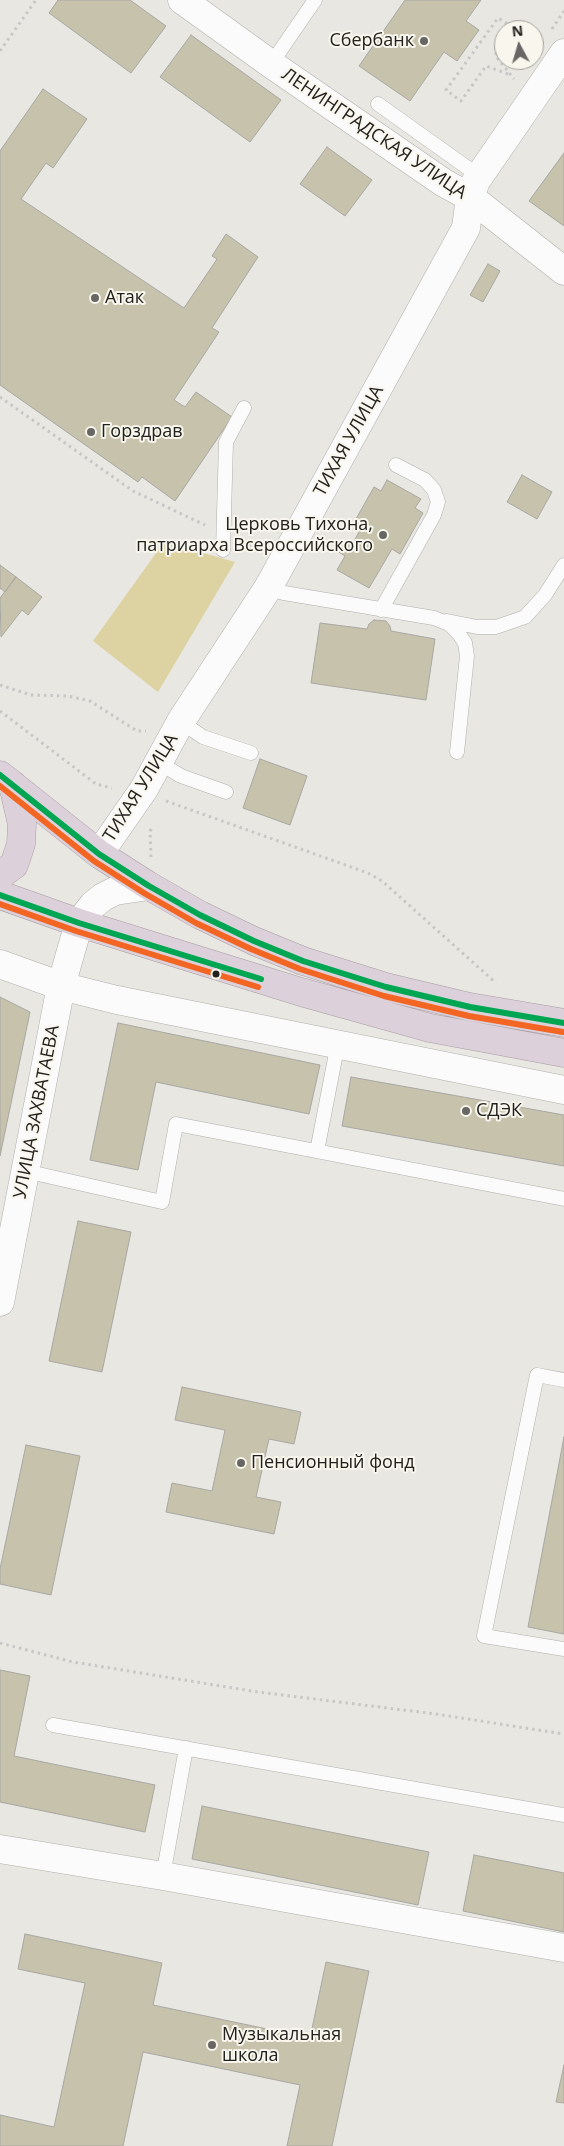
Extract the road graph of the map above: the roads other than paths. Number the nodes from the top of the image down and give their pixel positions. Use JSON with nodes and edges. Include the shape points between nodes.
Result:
{"nodes":[{"id":1,"x":182,"y":0,"type":"edge"},
{"id":2,"x":315,"y":0,"type":"edge"},
{"id":3,"x":564,"y":53,"type":"edge"},
{"id":4,"x":271,"y":64,"type":"junction"},
{"id":5,"x":378,"y":104,"type":"dead end"},
{"id":6,"x":474,"y":187,"type":"junction"},
{"id":7,"x":564,"y":271,"type":"edge"},
{"id":8,"x":244,"y":408,"type":"dead end"},
{"id":9,"x":396,"y":465,"type":"dead end"},
{"id":10,"x":223,"y":550,"type":"dead end"},
{"id":11,"x":564,"y":565,"type":"edge"},
{"id":12,"x":268,"y":588,"type":"junction"},
{"id":13,"x":381,"y":610,"type":"junction"},
{"id":14,"x":434,"y":618,"type":"junction"},
{"id":15,"x":181,"y":722,"type":"junction"},
{"id":16,"x":457,"y":752,"type":"dead end"},
{"id":17,"x":251,"y":753,"type":"dead end"},
{"id":18,"x":158,"y":762,"type":"junction"},
{"id":19,"x":6,"y":780,"type":"edge"},
{"id":20,"x":226,"y":792,"type":"dead end"},
{"id":21,"x":99,"y":854,"type":"junction"},
{"id":22,"x":0,"y":875,"type":"edge"},
{"id":23,"x":149,"y":886,"type":"junction"},
{"id":24,"x":0,"y":895,"type":"edge"},
{"id":25,"x":79,"y":923,"type":"junction"},
{"id":26,"x":0,"y":964,"type":"edge"},
{"id":27,"x":61,"y":986,"type":"junction"},
{"id":28,"x":564,"y":1023,"type":"edge"},
{"id":29,"x":338,"y":1043,"type":"junction"},
{"id":30,"x":564,"y":1053,"type":"edge"},
{"id":31,"x":564,"y":1090,"type":"edge"},
{"id":32,"x":317,"y":1151,"type":"junction"},
{"id":33,"x":25,"y":1171,"type":"junction"},
{"id":34,"x":564,"y":1199,"type":"edge"},
{"id":35,"x":0,"y":1302,"type":"edge"},
{"id":36,"x":564,"y":1380,"type":"edge"},
{"id":37,"x":564,"y":1649,"type":"edge"},
{"id":38,"x":54,"y":1725,"type":"dead end"},
{"id":39,"x":186,"y":1748,"type":"junction"},
{"id":40,"x":564,"y":1815,"type":"edge"},
{"id":41,"x":0,"y":1849,"type":"edge"},
{"id":42,"x":162,"y":1876,"type":"junction"},
{"id":43,"x":564,"y":1948,"type":"edge"}],
"edges":[{"from":1,"to":4,"type":"street","name":"ЛЕНИНГРАДСКАЯ УЛИЦА"},
{"from":2,"to":4,"type":"lane"},
{"from":3,"to":6,"type":"street"},
{"from":4,"to":6,"type":"street","name":"ЛЕНИНГРАДСКАЯ УЛИЦА","via":[[444,183]]},
{"from":5,"to":6,"type":"lane"},
{"from":6,"to":7,"type":"street","name":"ЛЕНИНГРАДСКАЯ УЛИЦА"},
{"from":6,"to":12,"type":"street","name":"ТИХАЯ УЛИЦА","via":[[466,228]]},
{"from":8,"to":10,"type":"lane","via":[[226,442]]},
{"from":9,"to":13,"type":"lane","via":[[426,480],[438,502],[434,515]]},
{"from":11,"to":14,"type":"lane","via":[[546,595],[525,617],[496,627],[477,627]]},
{"from":12,"to":13,"type":"lane"},
{"from":12,"to":15,"type":"street","name":"ТИХАЯ УЛИЦА"},
{"from":13,"to":14,"type":"lane"},
{"from":14,"to":16,"type":"lane","via":[[449,624],[465,643],[467,656]]},
{"from":15,"to":17,"type":"lane","via":[[203,737]]},
{"from":15,"to":18,"type":"street","name":"ТИХАЯ УЛИЦА"},
{"from":18,"to":20,"type":"lane","via":[[181,776]]},
{"from":18,"to":21,"type":"street","name":"ТИХАЯ УЛИЦА","via":[[144,789]]},
{"from":19,"to":21,"type":"highway"},
{"from":19,"to":22,"type":"highway","via":[[22,824],[22,844],[14,865]]},
{"from":21,"to":23,"type":"highway"},
{"from":23,"to":25,"type":"street","via":[[115,891],[103,897]]},
{"from":23,"to":28,"type":"highway","via":[[200,915],[303,961],[386,987],[460,1005]]},
{"from":24,"to":25,"type":"highway"},
{"from":25,"to":27,"type":"street","name":"УЛИЦА ЗАХВАТАЕВА"},
{"from":25,"to":30,"type":"highway","via":[[430,1028]]},
{"from":26,"to":27,"type":"street"},
{"from":27,"to":29,"type":"street","via":[[116,1000]]},
{"from":27,"to":33,"type":"street","name":"УЛИЦА ЗАХВАТАЕВА"},
{"from":29,"to":31,"type":"street"},
{"from":29,"to":32,"type":"lane"},
{"from":32,"to":33,"type":"lane","via":[[176,1124],[162,1202]]},
{"from":32,"to":34,"type":"lane"},
{"from":33,"to":35,"type":"street","name":"УЛИЦА ЗАХВАТАЕВА"},
{"from":36,"to":37,"type":"lane","via":[[537,1375],[484,1636]]},
{"from":38,"to":39,"type":"lane"},
{"from":39,"to":40,"type":"lane"},
{"from":39,"to":42,"type":"lane"},
{"from":41,"to":42,"type":"street"},
{"from":42,"to":43,"type":"street"}]}
